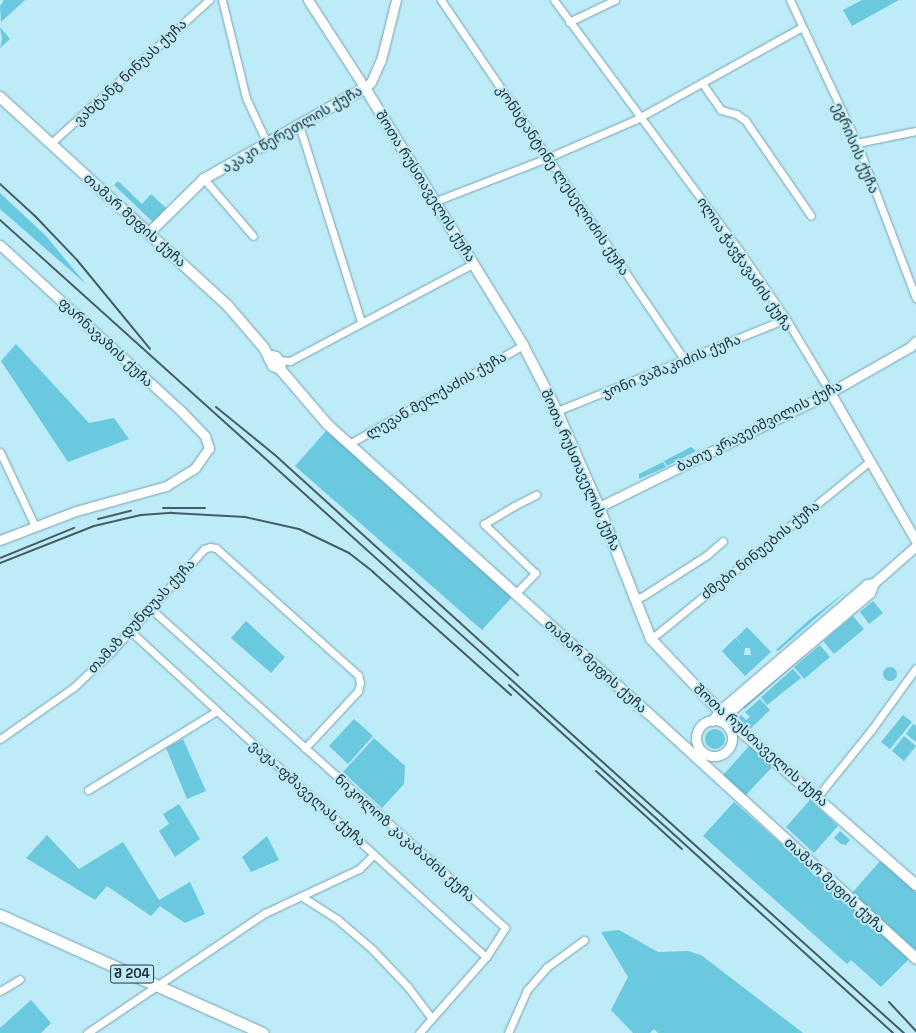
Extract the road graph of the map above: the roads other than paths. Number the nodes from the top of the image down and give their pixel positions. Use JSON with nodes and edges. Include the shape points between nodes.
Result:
{"nodes":[{"id":1,"x":209,"y":0,"type":"edge"},
{"id":2,"x":222,"y":0,"type":"edge"},
{"id":3,"x":308,"y":0,"type":"edge"},
{"id":4,"x":396,"y":0,"type":"edge"},
{"id":5,"x":441,"y":0,"type":"edge"},
{"id":6,"x":554,"y":0,"type":"edge"},
{"id":7,"x":616,"y":0,"type":"edge"},
{"id":8,"x":790,"y":0,"type":"edge"},
{"id":9,"x":569,"y":22,"type":"junction"},
{"id":10,"x":802,"y":27,"type":"junction"},
{"id":11,"x":702,"y":83,"type":"junction"},
{"id":12,"x":365,"y":88,"type":"junction"},
{"id":13,"x":0,"y":97,"type":"edge"},
{"id":14,"x":641,"y":117,"type":"junction"},
{"id":15,"x":299,"y":125,"type":"junction"},
{"id":16,"x":916,"y":131,"type":"edge"},
{"id":17,"x":267,"y":143,"type":"junction"},
{"id":18,"x":857,"y":143,"type":"junction"},
{"id":19,"x":50,"y":144,"type":"junction"},
{"id":20,"x":547,"y":158,"type":"junction"},
{"id":21,"x":204,"y":179,"type":"junction"},
{"id":22,"x":436,"y":201,"type":"junction"},
{"id":23,"x":810,"y":216,"type":"dead end"},
{"id":24,"x":150,"y":233,"type":"junction"},
{"id":25,"x":253,"y":236,"type":"dead end"},
{"id":26,"x":0,"y":246,"type":"edge"},
{"id":27,"x":474,"y":263,"type":"junction"},
{"id":28,"x":916,"y":298,"type":"edge"},
{"id":29,"x":786,"y":319,"type":"junction"},
{"id":30,"x":361,"y":322,"type":"junction"},
{"id":31,"x":916,"y":341,"type":"edge"},
{"id":32,"x":523,"y":345,"type":"junction"},
{"id":33,"x":275,"y":361,"type":"junction"},
{"id":34,"x":685,"y":361,"type":"junction"},
{"id":35,"x":830,"y":392,"type":"junction"},
{"id":36,"x":557,"y":411,"type":"junction"},
{"id":37,"x":349,"y":444,"type":"junction"},
{"id":38,"x":0,"y":452,"type":"edge"},
{"id":39,"x":870,"y":461,"type":"junction"},
{"id":40,"x":536,"y":495,"type":"dead end"},
{"id":41,"x":599,"y":507,"type":"junction"},
{"id":42,"x":35,"y":526,"type":"junction"},
{"id":43,"x":0,"y":540,"type":"edge"},
{"id":44,"x":723,"y":541,"type":"dead end"},
{"id":45,"x":916,"y":541,"type":"edge"},
{"id":46,"x":916,"y":546,"type":"edge"},
{"id":47,"x":874,"y":583,"type":"junction"},
{"id":48,"x":516,"y":593,"type":"junction"},
{"id":49,"x":634,"y":599,"type":"junction"},
{"id":50,"x":150,"y":608,"type":"junction"},
{"id":51,"x":129,"y":630,"type":"junction"},
{"id":52,"x":651,"y":639,"type":"junction"},
{"id":53,"x":916,"y":668,"type":"edge"},
{"id":54,"x":217,"y":710,"type":"junction"},
{"id":55,"x":719,"y":711,"type":"junction"},
{"id":56,"x":728,"y":719,"type":"junction"},
{"id":57,"x":712,"y":721,"type":"junction"},
{"id":58,"x":731,"y":731,"type":"junction"},
{"id":59,"x":0,"y":739,"type":"edge"},
{"id":60,"x":697,"y":743,"type":"junction"},
{"id":61,"x":305,"y":748,"type":"junction"},
{"id":62,"x":693,"y":755,"type":"junction"},
{"id":63,"x":715,"y":757,"type":"junction"},
{"id":64,"x":701,"y":762,"type":"junction"},
{"id":65,"x":88,"y":790,"type":"dead end"},
{"id":66,"x":818,"y":796,"type":"junction"},
{"id":67,"x":374,"y":854,"type":"junction"},
{"id":68,"x":916,"y":885,"type":"edge"},
{"id":69,"x":301,"y":896,"type":"junction"},
{"id":70,"x":0,"y":915,"type":"edge"},
{"id":71,"x":584,"y":940,"type":"dead end"},
{"id":72,"x":486,"y":957,"type":"junction"},
{"id":73,"x":916,"y":959,"type":"edge"},
{"id":74,"x":20,"y":979,"type":"dead end"},
{"id":75,"x":156,"y":985,"type":"junction"},
{"id":76,"x":0,"y":991,"type":"edge"},
{"id":77,"x":432,"y":1018,"type":"junction"},
{"id":78,"x":86,"y":1033,"type":"edge"},
{"id":79,"x":263,"y":1033,"type":"edge"},
{"id":80,"x":419,"y":1033,"type":"edge"},
{"id":81,"x":508,"y":1033,"type":"edge"}],
"edges":[{"from":1,"to":19,"type":"street","name":"ვახტანგ ნინუას ქუჩა"},
{"from":2,"to":17,"type":"street","via":[[246,98]]},
{"from":3,"to":12,"type":"street","name":"შოთა რუსთაველის ქუჩა"},
{"from":4,"to":12,"type":"street","name":"აკაკი წერეთლის ქუჩა","via":[[381,60],[371,82]]},
{"from":5,"to":20,"type":"street","name":"კონსტანტინე ლესელიძის ქუჩა"},
{"from":6,"to":9,"type":"street","name":"ილია ჭავჭავაძის ქუჩა"},
{"from":7,"to":9,"type":"street"},
{"from":8,"to":10,"type":"street","name":"ეგრისის ქუჩა"},
{"from":9,"to":14,"type":"street","name":"ილია ჭავჭავაძის ქუჩა"},
{"from":10,"to":11,"type":"street"},
{"from":10,"to":18,"type":"street","name":"ეგრისის ქუჩა"},
{"from":11,"to":14,"type":"street"},
{"from":11,"to":23,"type":"street","via":[[721,110],[736,114],[745,120]]},
{"from":12,"to":15,"type":"main road","name":"აკაკი წერეთლის ქუჩა"},
{"from":12,"to":22,"type":"main road","name":"შოთა რუსთაველის ქუჩა"},
{"from":13,"to":19,"type":"main road","name":"თამარ მეფის ქუჩა"},
{"from":14,"to":20,"type":"street"},
{"from":14,"to":29,"type":"street","name":"ილია ჭავჭავაძის ქუჩა","via":[[739,250]]},
{"from":15,"to":17,"type":"main road","name":"აკაკი წერეთლის ქუჩა"},
{"from":15,"to":30,"type":"street"},
{"from":16,"to":18,"type":"street"},
{"from":17,"to":21,"type":"main road","name":"აკაკი წერეთლის ქუჩა"},
{"from":18,"to":28,"type":"street","name":"ეგრისის ქუჩა"},
{"from":19,"to":24,"type":"main road","name":"თამარ მეფის ქუჩა"},
{"from":20,"to":22,"type":"street"},
{"from":20,"to":34,"type":"street","name":"კონსტანტინე ლესელიძის ქუჩა"},
{"from":21,"to":24,"type":"main road","name":"აკაკი წერეთლის ქუჩა"},
{"from":21,"to":25,"type":"street"},
{"from":22,"to":27,"type":"main road","name":"შოთა რუსთაველის ქუჩა"},
{"from":24,"to":33,"type":"main road","name":"თამარ მეფის ქუჩა","via":[[228,306]]},
{"from":26,"to":42,"type":"street","name":"ფარნავაზის ქუჩა","via":[[181,411],[209,442],[206,456],[180,479]]},
{"from":27,"to":30,"type":"street"},
{"from":27,"to":32,"type":"main road","name":"შოთა რუსთაველის ქუჩა"},
{"from":29,"to":34,"type":"street","name":"ჯონი ვაშაკიძის ქუჩა"},
{"from":29,"to":35,"type":"street","name":"ილია ჭავჭავაძის ქუჩა"},
{"from":30,"to":33,"type":"street","via":[[290,361]]},
{"from":31,"to":35,"type":"street","name":"ბათუ კრავეიშვილის ქუჩა","via":[[910,347]]},
{"from":32,"to":36,"type":"main road","name":"შოთა რუსთაველის ქუჩა"},
{"from":32,"to":37,"type":"street","name":"ლევან მელქაძის ქუჩა"},
{"from":33,"to":37,"type":"main road","name":"თამარ მეფის ქუჩა","via":[[328,425]]},
{"from":34,"to":36,"type":"street","name":"ჯონი ვაშაკიძის ქუჩა"},
{"from":35,"to":39,"type":"street","name":"ილია ჭავჭავაძის ქუჩა"},
{"from":35,"to":41,"type":"street","name":"ბათუ კრავეიშვილის ქუჩა"},
{"from":36,"to":41,"type":"main road","name":"შოთა რუსთაველის ქუჩა"},
{"from":37,"to":48,"type":"main road","name":"თამარ მეფის ქუჩა"},
{"from":38,"to":42,"type":"street"},
{"from":39,"to":45,"type":"street","name":"ილია ჭავჭავაძის ქუჩა"},
{"from":39,"to":52,"type":"street","name":"ძმები ნინუების ქუჩა"},
{"from":40,"to":48,"type":"street","via":[[484,524],[535,573]]},
{"from":41,"to":49,"type":"main road","name":"შოთა რუსთაველის ქუჩა"},
{"from":42,"to":43,"type":"street"},
{"from":44,"to":49,"type":"street","via":[[707,555],[643,596]]},
{"from":46,"to":47,"type":"street"},
{"from":47,"to":55,"type":"street","via":[[867,584]]},
{"from":47,"to":56,"type":"street","via":[[870,593],[735,707]]},
{"from":48,"to":62,"type":"main road","name":"თამარ მეფის ქუჩა"},
{"from":49,"to":52,"type":"main road","name":"შოთა რუსთაველის ქუჩა"},
{"from":50,"to":51,"type":"street","name":"თამაზ დუნდუას ქუჩა"},
{"from":50,"to":61,"type":"street","name":"ნიკოლოზ კაკაბაძის ქუჩა"},
{"from":50,"to":61,"type":"street","name":"თამაზ დუნდუას ქუჩა","via":[[204,549],[216,548],[358,676],[358,691]]},
{"from":51,"to":54,"type":"street","name":"ვაჟა-ფშაველას ქუჩა"},
{"from":51,"to":59,"type":"street","name":"თამაზ დუნდუას ქუჩა","via":[[111,652],[74,687]]},
{"from":52,"to":55,"type":"main road","name":"შოთა რუსთაველის ქუჩა"},
{"from":53,"to":66,"type":"street","via":[[872,729]]},
{"from":54,"to":65,"type":"street"},
{"from":54,"to":67,"type":"street","name":"ვაჟა-ფშაველას ქუჩა"},
{"from":55,"to":56,"type":"main road","name":"შოთა რუსთაველის ქუჩა"},
{"from":55,"to":57,"type":"street"},
{"from":56,"to":58,"type":"street"},
{"from":56,"to":66,"type":"main road","name":"შოთა რუსთაველის ქუჩა"},
{"from":57,"to":58,"type":"street","via":[[725,724]]},
{"from":57,"to":60,"type":"street","via":[[701,727],[697,734]]},
{"from":58,"to":63,"type":"street","via":[[730,748],[724,754]]},
{"from":60,"to":62,"type":"street"},
{"from":60,"to":63,"type":"street","via":[[702,751]]},
{"from":61,"to":72,"type":"street","name":"ნიკოლოზ კაკაბაძის ქუჩა","via":[[504,928]]},
{"from":62,"to":64,"type":"main road","name":"თამარ მეფის ქუჩა"},
{"from":63,"to":64,"type":"street"},
{"from":64,"to":73,"type":"main road","name":"თამარ მეფის ქუჩა"},
{"from":66,"to":68,"type":"main road","name":"შოთა რუსთაველის ქუჩა"},
{"from":67,"to":69,"type":"street","via":[[359,869]]},
{"from":67,"to":72,"type":"street","name":"ვაჟა-ფშაველას ქუჩა"},
{"from":69,"to":75,"type":"street","via":[[265,913]]},
{"from":69,"to":77,"type":"street","via":[[338,919],[372,949]]},
{"from":70,"to":75,"type":"main road","number":"შ 204"},
{"from":71,"to":81,"type":"street","via":[[547,967],[527,990]]},
{"from":72,"to":77,"type":"street"},
{"from":74,"to":76,"type":"street"},
{"from":75,"to":78,"type":"street"},
{"from":75,"to":79,"type":"main road","number":"შ 204"},
{"from":77,"to":80,"type":"street"}]}
